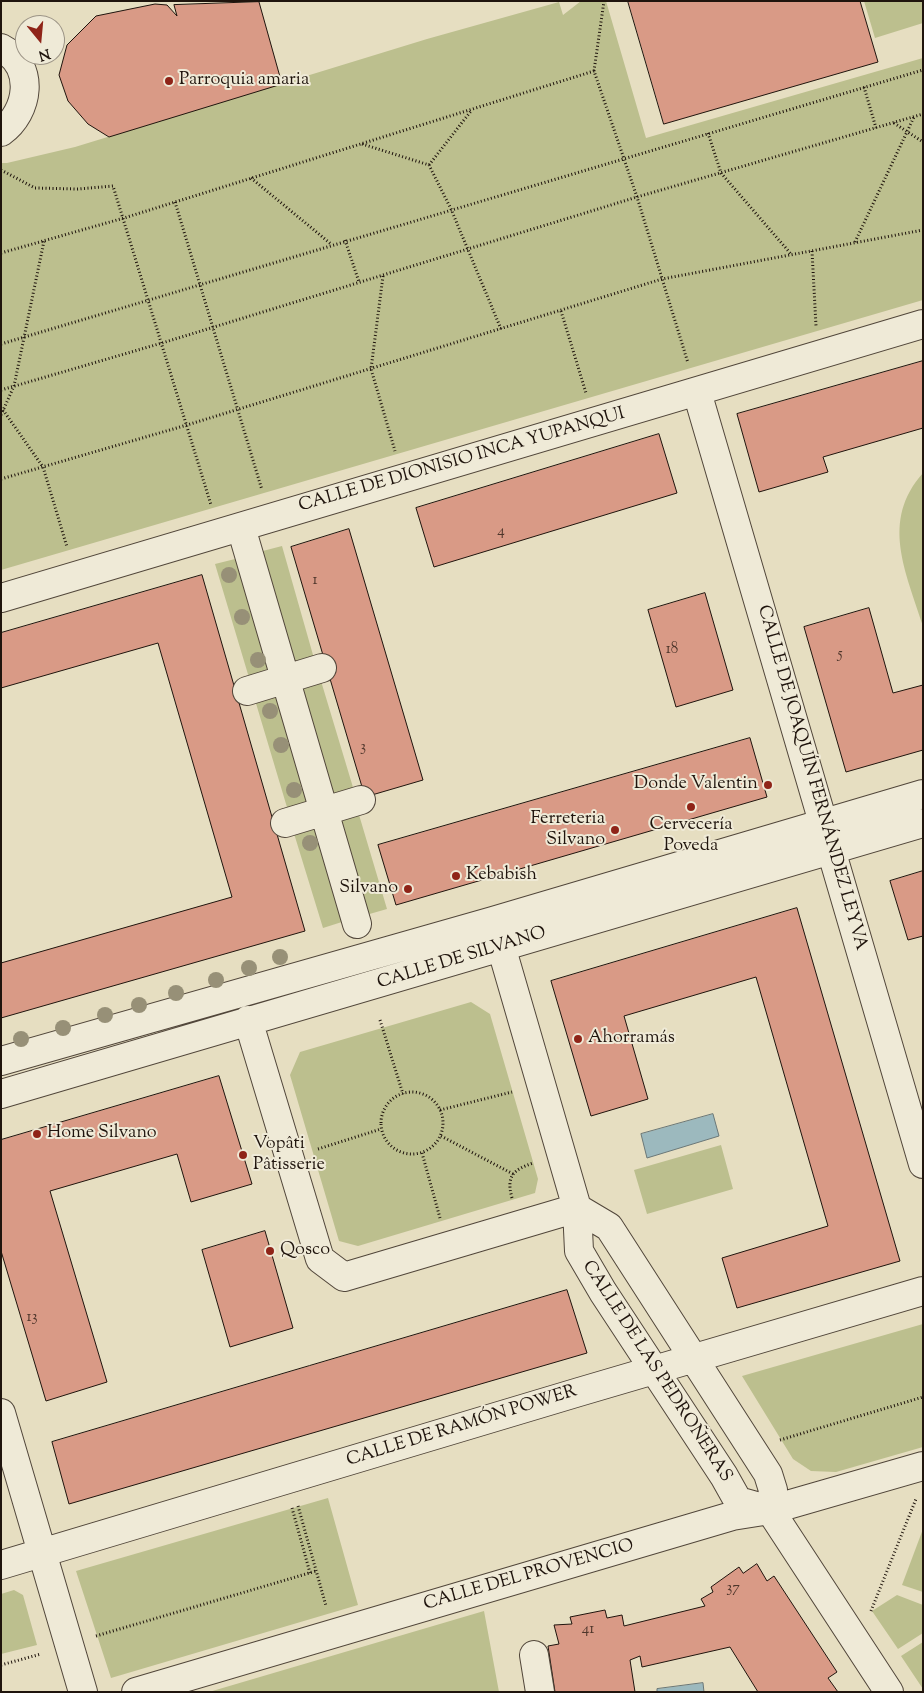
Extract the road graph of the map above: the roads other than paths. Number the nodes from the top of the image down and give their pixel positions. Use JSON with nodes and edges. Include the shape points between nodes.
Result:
{"nodes":[{"id":1,"x":1,"y":48,"type":"edge"},
{"id":2,"x":1,"y":132,"type":"edge"},
{"id":3,"x":923,"y":324,"type":"edge"},
{"id":4,"x":693,"y":380,"type":"junction"},
{"id":5,"x":244,"y":541,"type":"dead end"},
{"id":6,"x":1,"y":598,"type":"edge"},
{"id":7,"x":322,"y":668,"type":"dead end"},
{"id":8,"x":285,"y":680,"type":"junction"},
{"id":9,"x":247,"y":691,"type":"dead end"},
{"id":10,"x":923,"y":794,"type":"edge"},
{"id":11,"x":361,"y":800,"type":"dead end"},
{"id":12,"x":324,"y":812,"type":"junction"},
{"id":13,"x":285,"y":823,"type":"dead end"},
{"id":14,"x":823,"y":823,"type":"junction"},
{"id":15,"x":923,"y":823,"type":"edge"},
{"id":16,"x":830,"y":849,"type":"junction"},
{"id":17,"x":493,"y":921,"type":"junction"},
{"id":18,"x":357,"y":924,"type":"dead end"},
{"id":19,"x":501,"y":947,"type":"junction"},
{"id":20,"x":248,"y":1020,"type":"junction"},
{"id":21,"x":1,"y":1062,"type":"edge"},
{"id":22,"x":1,"y":1094,"type":"edge"},
{"id":23,"x":923,"y":1164,"type":"edge"},
{"id":24,"x":577,"y":1208,"type":"junction"},
{"id":25,"x":923,"y":1291,"type":"edge"},
{"id":26,"x":693,"y":1360,"type":"junction"},
{"id":27,"x":654,"y":1370,"type":"junction"},
{"id":28,"x":1,"y":1414,"type":"edge"},
{"id":29,"x":921,"y":1478,"type":"edge"},
{"id":30,"x":770,"y":1510,"type":"junction"},
{"id":31,"x":40,"y":1552,"type":"junction"},
{"id":32,"x":1,"y":1566,"type":"edge"},
{"id":33,"x":534,"y":1655,"type":"dead end"},
{"id":34,"x":83,"y":1692,"type":"edge"},
{"id":35,"x":136,"y":1692,"type":"edge"},
{"id":36,"x":540,"y":1692,"type":"edge"},
{"id":37,"x":889,"y":1692,"type":"edge"}],
"edges":[{"from":1,"to":2,"type":"street","via":[[18,63],[26,94],[12,125]]},
{"from":3,"to":4,"type":"street","name":"CALLE DE DIONISIO INCA YUPANQUI"},
{"from":4,"to":6,"type":"street","name":"CALLE DE DIONISIO INCA YUPANQUI"},
{"from":4,"to":14,"type":"street","name":"CALLE DE JOAQUÍN FERNÁNDEZ LEYVA"},
{"from":5,"to":8,"type":"street"},
{"from":7,"to":8,"type":"street"},
{"from":8,"to":9,"type":"street"},
{"from":8,"to":12,"type":"street"},
{"from":10,"to":14,"type":"street","name":"CALLE DE SILVANO"},
{"from":11,"to":12,"type":"street"},
{"from":12,"to":13,"type":"street"},
{"from":12,"to":18,"type":"street"},
{"from":14,"to":16,"type":"street","name":"CALLE DE JOAQUÍN FERNÁNDEZ LEYVA"},
{"from":14,"to":17,"type":"street","name":"CALLE DE SILVANO"},
{"from":15,"to":16,"type":"street","name":"CALLE DE SILVANO"},
{"from":16,"to":19,"type":"street","name":"CALLE DE SILVANO"},
{"from":16,"to":23,"type":"street","name":"CALLE DE JOAQUÍN FERNÁNDEZ LEYVA"},
{"from":17,"to":19,"type":"street","name":"CALLE DE LAS PEDROÑERAS"},
{"from":17,"to":21,"type":"street","name":"CALLE DE SILVANO"},
{"from":19,"to":20,"type":"street","name":"CALLE DE SILVANO"},
{"from":19,"to":24,"type":"street","name":"CALLE DE LAS PEDROÑERAS"},
{"from":20,"to":22,"type":"street","name":"CALLE DE SILVANO"},
{"from":20,"to":24,"type":"street","via":[[320,1259],[344,1277]]},
{"from":24,"to":26,"type":"street","name":"CALLE DE LAS PEDROÑERAS","via":[[609,1227]]},
{"from":24,"to":27,"type":"street","name":"CALLE DE LAS PEDROÑERAS","via":[[579,1251]]},
{"from":25,"to":26,"type":"street","name":"CALLE DE RAMÓN POWER"},
{"from":26,"to":27,"type":"street","name":"CALLE DE RAMÓN POWER"},
{"from":26,"to":30,"type":"street","name":"CALLE DE LAS PEDROÑERAS","via":[[768,1474],[773,1490]]},
{"from":27,"to":30,"type":"street","name":"CALLE DE LAS PEDROÑERAS","via":[[738,1502]]},
{"from":27,"to":31,"type":"street","name":"CALLE DE RAMÓN POWER"},
{"from":28,"to":31,"type":"street"},
{"from":29,"to":30,"type":"street","name":"CALLE DEL PROVENCIO"},
{"from":30,"to":35,"type":"street","name":"CALLE DEL PROVENCIO","via":[[732,1516]]},
{"from":30,"to":37,"type":"street"},
{"from":31,"to":32,"type":"street","name":"CALLE DE RAMÓN POWER"},
{"from":31,"to":34,"type":"street"},
{"from":33,"to":36,"type":"street"}]}
